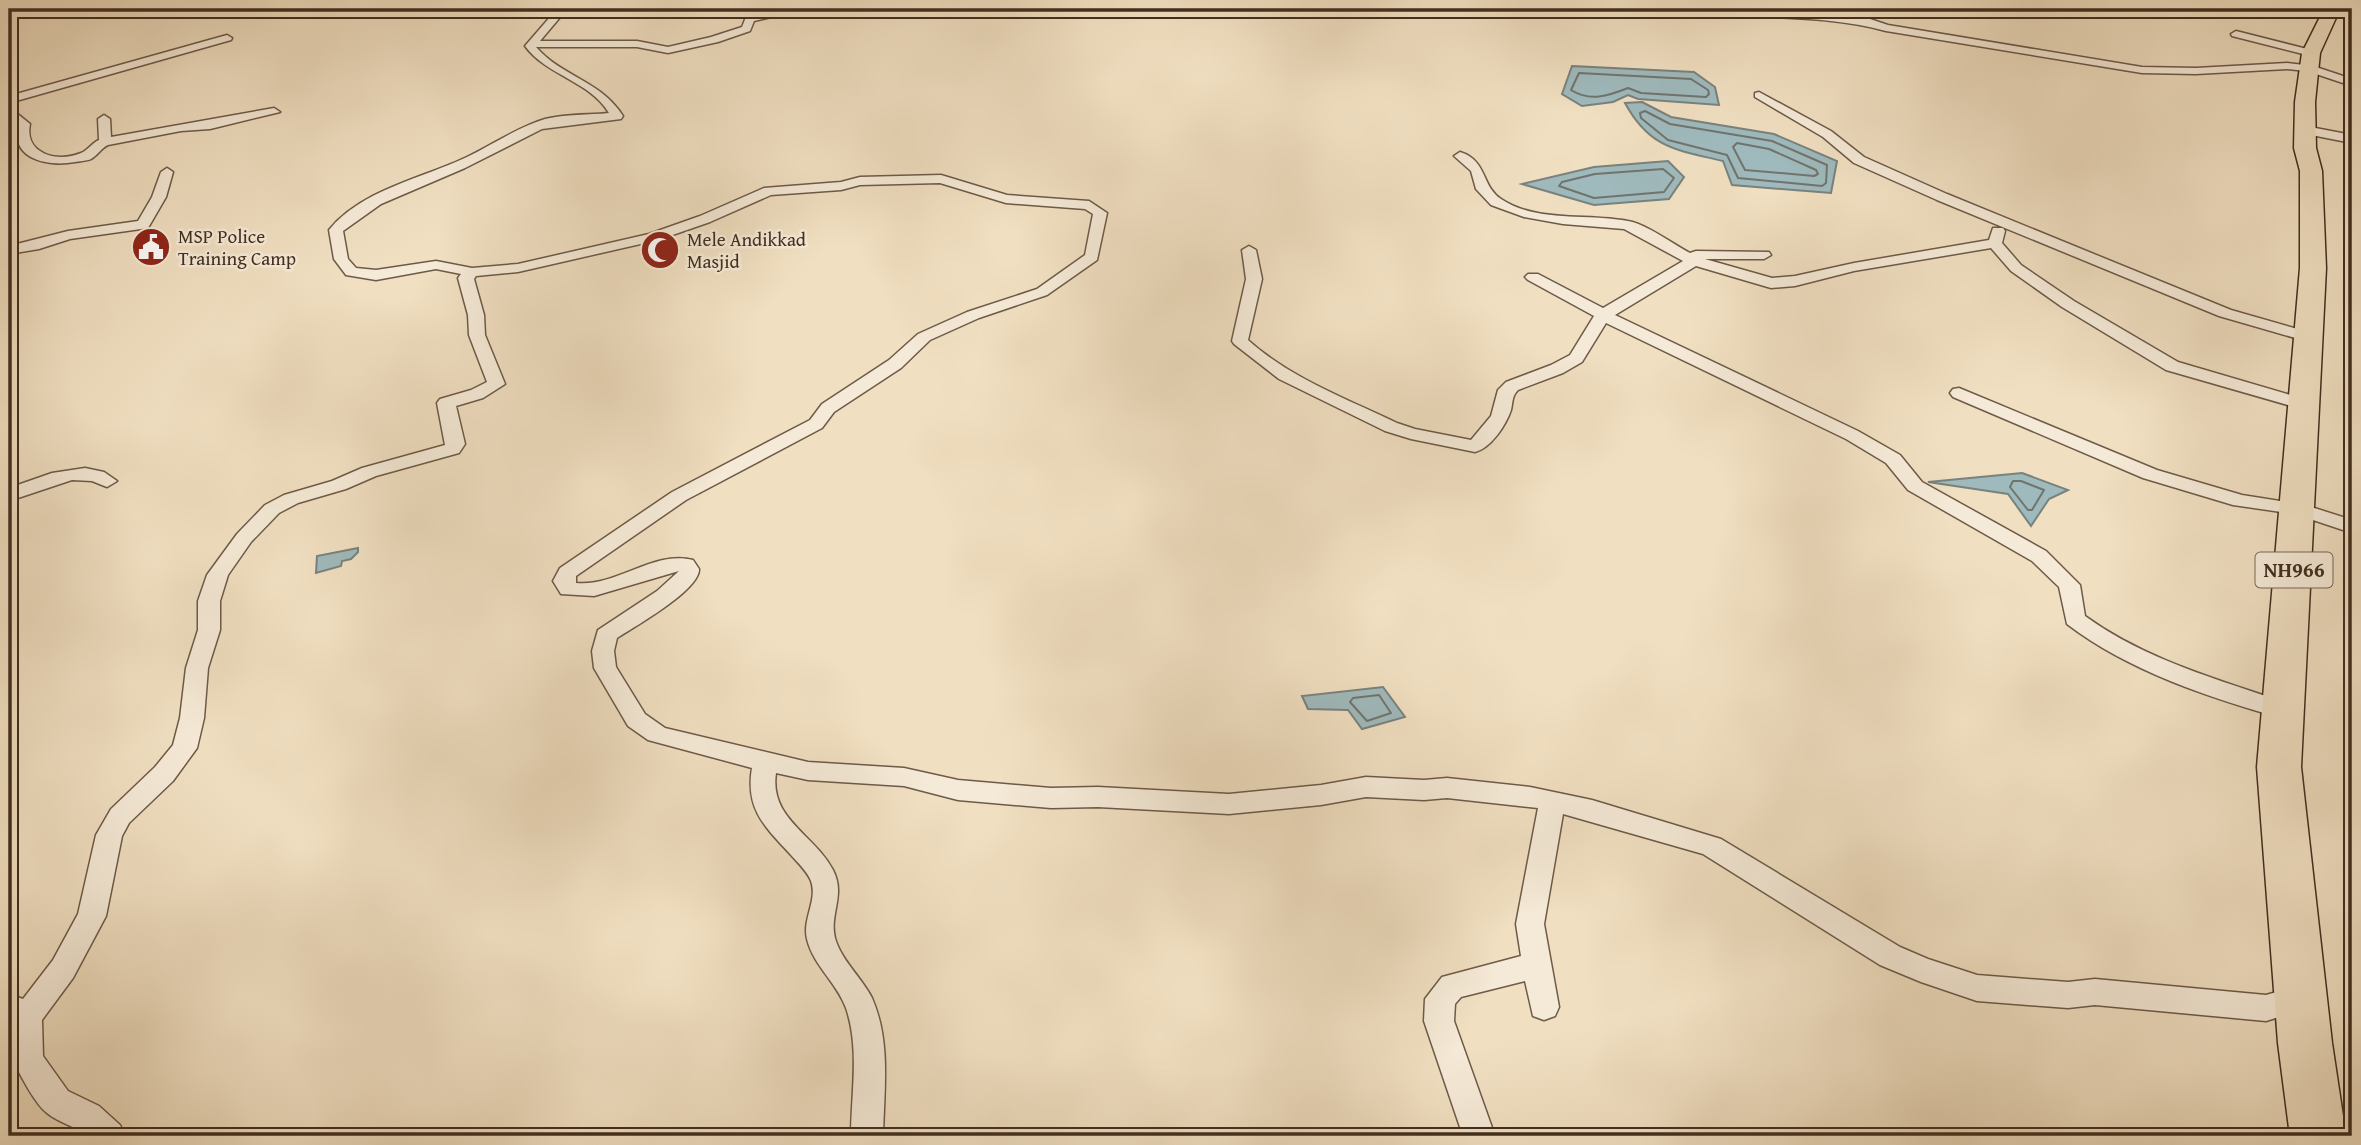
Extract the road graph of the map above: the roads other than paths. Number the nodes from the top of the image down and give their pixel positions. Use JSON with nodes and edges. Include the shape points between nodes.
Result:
{"nodes":[{"id":1,"x":562,"y":9,"type":"edge"},
{"id":2,"x":911,"y":9,"type":"edge"},
{"id":3,"x":1854,"y":9,"type":"edge"},
{"id":4,"x":2332,"y":9,"type":"edge"},
{"id":5,"x":1752,"y":13,"type":"dead end"},
{"id":6,"x":1871,"y":23,"type":"junction"},
{"id":7,"x":2236,"y":34,"type":"dead end"},
{"id":8,"x":227,"y":38,"type":"dead end"},
{"id":9,"x":532,"y":44,"type":"junction"},
{"id":10,"x":2310,"y":61,"type":"junction"},
{"id":11,"x":2352,"y":83,"type":"edge"},
{"id":12,"x":38,"y":91,"type":"junction"},
{"id":13,"x":1759,"y":95,"type":"dead end"},
{"id":14,"x":9,"y":100,"type":"edge"},
{"id":15,"x":9,"y":108,"type":"edge"},
{"id":16,"x":274,"y":112,"type":"dead end"},
{"id":17,"x":104,"y":119,"type":"dead end"},
{"id":18,"x":2305,"y":130,"type":"junction"},
{"id":19,"x":2352,"y":139,"type":"edge"},
{"id":20,"x":105,"y":142,"type":"junction"},
{"id":21,"x":1460,"y":156,"type":"dead end"},
{"id":22,"x":167,"y":172,"type":"dead end"},
{"id":23,"x":2000,"y":222,"type":"junction"},
{"id":24,"x":1995,"y":243,"type":"junction"},
{"id":25,"x":9,"y":250,"type":"edge"},
{"id":26,"x":1249,"y":250,"type":"dead end"},
{"id":27,"x":1764,"y":255,"type":"dead end"},
{"id":28,"x":1688,"y":258,"type":"junction"},
{"id":29,"x":472,"y":272,"type":"junction"},
{"id":30,"x":1533,"y":277,"type":"dead end"},
{"id":31,"x":1603,"y":315,"type":"junction"},
{"id":32,"x":2309,"y":337,"type":"junction"},
{"id":33,"x":1959,"y":393,"type":"dead end"},
{"id":34,"x":2305,"y":405,"type":"junction"},
{"id":35,"x":107,"y":481,"type":"dead end"},
{"id":36,"x":9,"y":495,"type":"edge"},
{"id":37,"x":2298,"y":509,"type":"junction"},
{"id":38,"x":2352,"y":527,"type":"edge"},
{"id":39,"x":2284,"y":711,"type":"junction"},
{"id":40,"x":765,"y":762,"type":"junction"},
{"id":41,"x":1552,"y":801,"type":"junction"},
{"id":42,"x":1537,"y":965,"type":"junction"},
{"id":43,"x":2301,"y":998,"type":"junction"},
{"id":44,"x":1544,"y":1007,"type":"dead end"},
{"id":45,"x":19,"y":1011,"type":"edge"},
{"id":46,"x":109,"y":1136,"type":"edge"},
{"id":47,"x":866,"y":1136,"type":"edge"},
{"id":48,"x":1479,"y":1136,"type":"edge"},
{"id":49,"x":2318,"y":1136,"type":"edge"}],
"edges":[{"from":1,"to":9,"type":"street"},
{"from":2,"to":9,"type":"street","via":[[765,14],[750,19],[746,29],[668,50],[637,44]]},
{"from":3,"to":6,"type":"street"},
{"from":4,"to":10,"type":"highway","number":"NH966"},
{"from":5,"to":6,"type":"street"},
{"from":6,"to":10,"type":"street","via":[[1896,31],[2142,70]]},
{"from":7,"to":10,"type":"street"},
{"from":8,"to":12,"type":"street"},
{"from":9,"to":29,"type":"street","via":[[537,57],[592,90],[617,116],[538,126],[344,220],[335,230],[341,259],[351,272],[376,275],[436,265]]},
{"from":10,"to":11,"type":"street"},
{"from":10,"to":18,"type":"highway","number":"NH966"},
{"from":12,"to":14,"type":"street"},
{"from":12,"to":15,"type":"street","via":[[39,97]]},
{"from":13,"to":23,"type":"street","via":[[1827,134],[1859,160]]},
{"from":15,"to":20,"type":"street","via":[[24,124],[27,149],[39,158],[82,158]]},
{"from":16,"to":20,"type":"street"},
{"from":17,"to":20,"type":"street"},
{"from":18,"to":19,"type":"street"},
{"from":18,"to":32,"type":"highway","number":"NH966","via":[[2311,172],[2313,268]]},
{"from":21,"to":28,"type":"street","via":[[1477,169],[1483,189],[1496,202],[1524,213],[1627,225]]},
{"from":22,"to":25,"type":"street","via":[[143,225],[68,235]]},
{"from":23,"to":24,"type":"street"},
{"from":23,"to":32,"type":"street","via":[[2225,313]]},
{"from":24,"to":28,"type":"street","via":[[1771,283]]},
{"from":24,"to":34,"type":"street","via":[[2016,268],[2172,366]]},
{"from":26,"to":31,"type":"street","via":[[1254,279],[1240,341],[1253,353],[1285,375],[1391,427],[1475,446],[1501,415],[1504,394],[1512,386],[1576,358]]},
{"from":27,"to":28,"type":"street"},
{"from":28,"to":31,"type":"street"},
{"from":29,"to":40,"type":"street","via":[[519,268],[634,243],[769,191],[860,181],[941,178],[1006,199],[1089,205],[1100,213],[1092,257],[1080,268],[1042,292],[924,337],[895,364],[828,408],[816,424],[679,496],[567,573],[564,581],[569,589],[583,592],[673,564],[686,565],[689,575],[665,596],[606,635],[605,668],[636,720],[657,734]]},
{"from":29,"to":45,"type":"street","via":[[466,278],[477,335],[496,384],[446,403],[456,444],[452,449],[291,499],[272,509],[244,538],[218,575],[209,601],[209,630],[197,668],[185,748],[120,816],[109,835],[92,916],[63,969]]},
{"from":30,"to":31,"type":"street"},
{"from":31,"to":39,"type":"street","via":[[1893,459],[1915,486],[2039,556],[2069,585],[2075,620],[2099,640],[2128,655]]},
{"from":32,"to":34,"type":"highway","number":"NH966"},
{"from":33,"to":37,"type":"street","via":[[2150,474],[2240,501]]},
{"from":34,"to":37,"type":"highway","number":"NH966"},
{"from":35,"to":36,"type":"street","via":[[101,475],[58,475]]},
{"from":37,"to":38,"type":"street"},
{"from":37,"to":39,"type":"highway","number":"NH966"},
{"from":39,"to":43,"type":"highway","number":"NH966","via":[[2279,767]]},
{"from":40,"to":41,"type":"street","via":[[1051,799],[1229,804],[1366,787],[1447,788]]},
{"from":40,"to":47,"type":"street","via":[[762,797],[824,877],[822,942],[862,1009],[867,1039]]},
{"from":41,"to":42,"type":"street","via":[[1530,924]]},
{"from":41,"to":43,"type":"street","via":[[1712,846],[1890,956],[1977,988],[2068,995],[2095,992],[2266,1008]]},
{"from":42,"to":44,"type":"street"},
{"from":42,"to":48,"type":"street","via":[[1452,986],[1440,999],[1439,1021]]},
{"from":43,"to":49,"type":"highway","number":"NH966"},
{"from":45,"to":46,"type":"street","via":[[26,1026],[29,1060],[57,1102],[88,1116]]}]}
